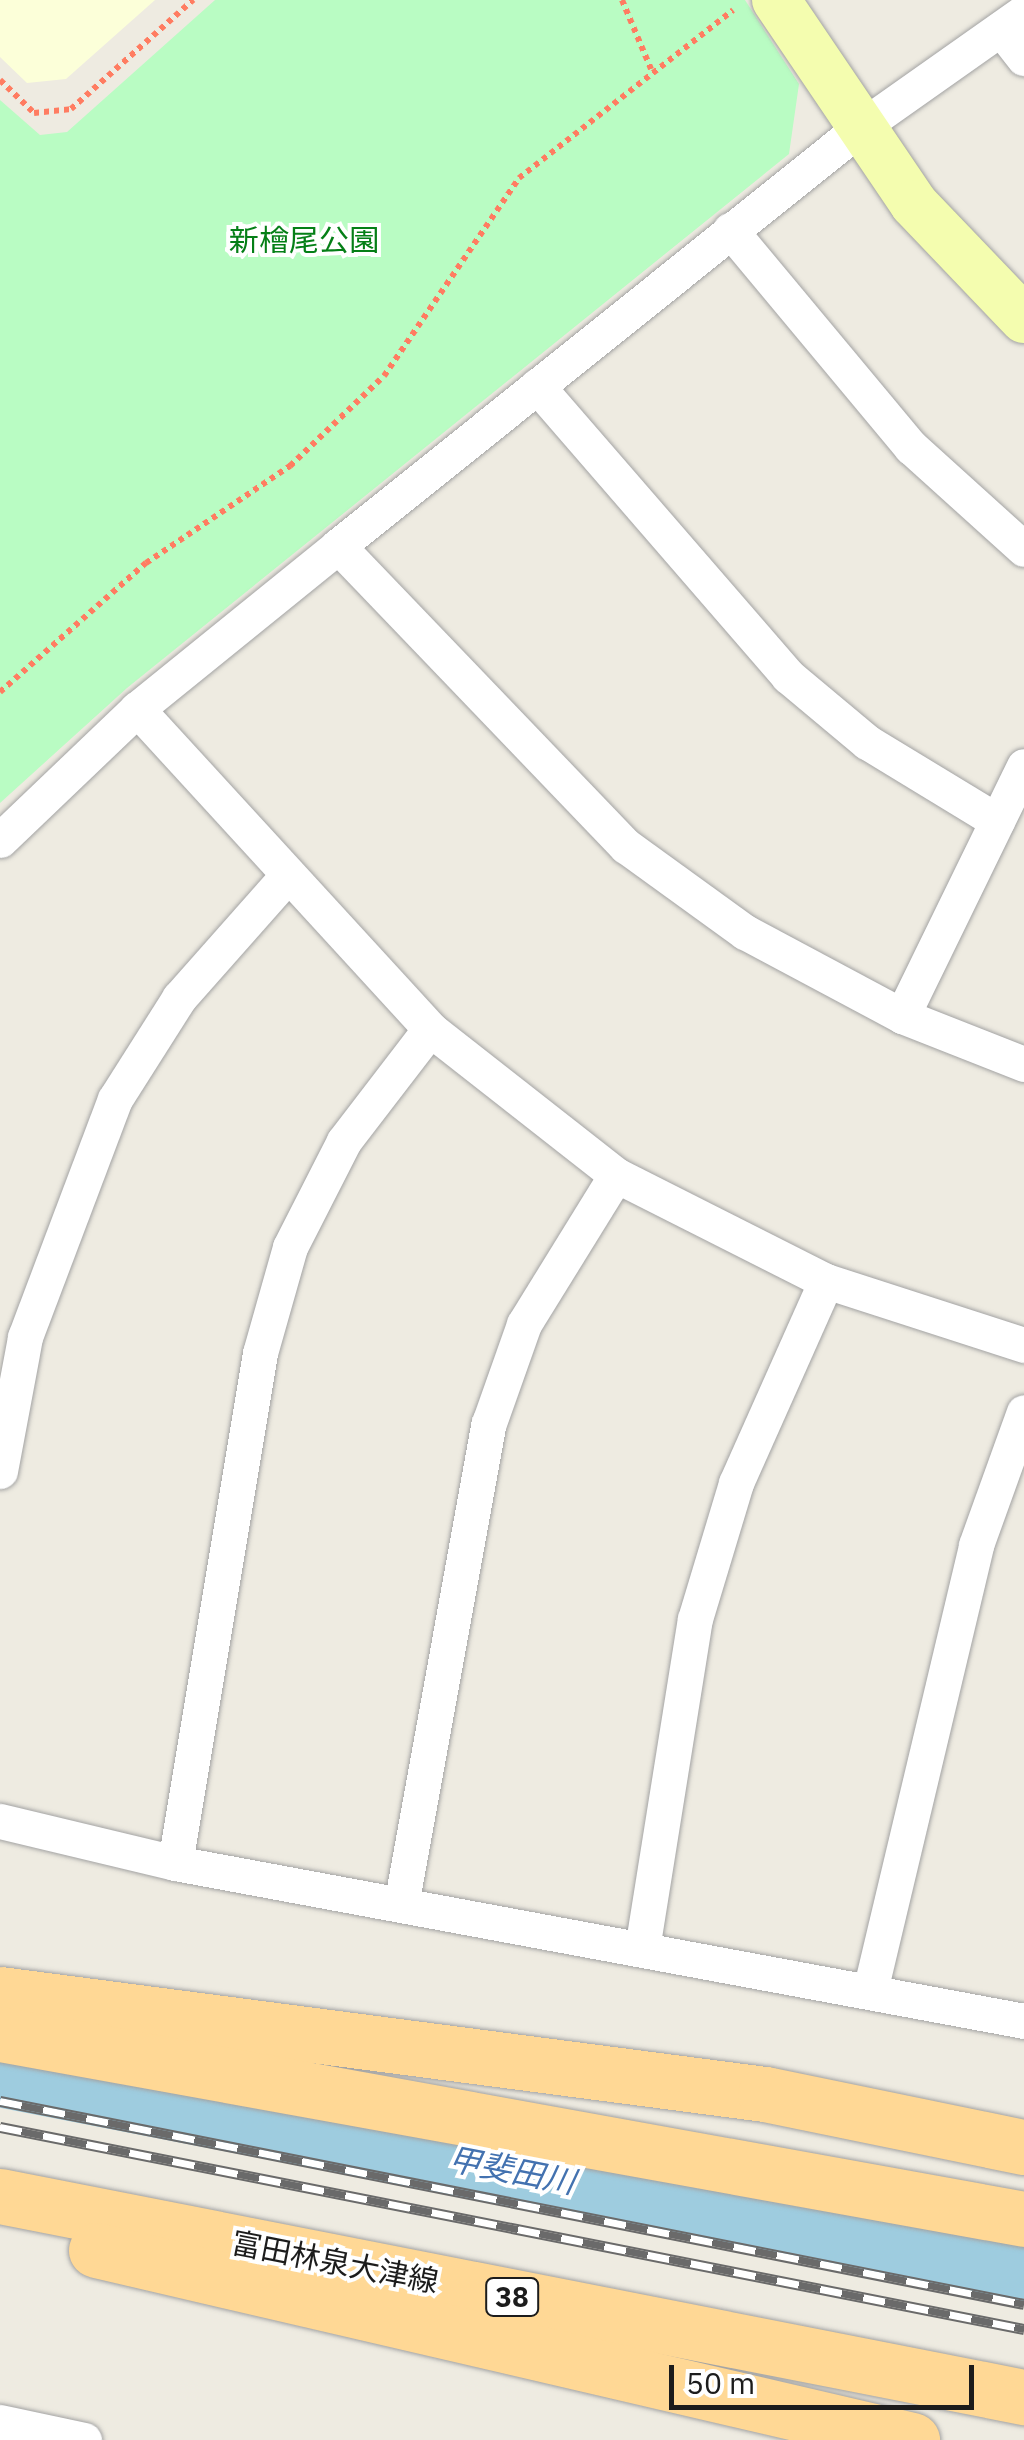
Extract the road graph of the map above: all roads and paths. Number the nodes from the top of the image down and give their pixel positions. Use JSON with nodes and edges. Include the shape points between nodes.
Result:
{"nodes":[{"id":1,"x":193,"y":0,"type":"edge"},
{"id":2,"x":622,"y":0,"type":"edge"},
{"id":3,"x":746,"y":0,"type":"edge"},
{"id":4,"x":776,"y":0,"type":"edge"},
{"id":5,"x":1012,"y":20,"type":"edge"},
{"id":6,"x":1024,"y":58,"type":"edge"},
{"id":7,"x":651,"y":68,"type":"junction"},
{"id":8,"x":0,"y":80,"type":"edge"},
{"id":9,"x":861,"y":127,"type":"junction"},
{"id":10,"x":730,"y":230,"type":"junction"},
{"id":11,"x":1024,"y":318,"type":"edge"},
{"id":12,"x":537,"y":386,"type":"junction"},
{"id":13,"x":338,"y":546,"type":"junction"},
{"id":14,"x":1024,"y":549,"type":"edge"},
{"id":15,"x":0,"y":692,"type":"edge"},
{"id":16,"x":137,"y":709,"type":"junction"},
{"id":17,"x":1024,"y":766,"type":"edge"},
{"id":18,"x":997,"y":820,"type":"junction"},
{"id":19,"x":0,"y":840,"type":"edge"},
{"id":20,"x":285,"y":878,"type":"junction"},
{"id":21,"x":902,"y":1016,"type":"junction"},
{"id":22,"x":430,"y":1030,"type":"junction"},
{"id":23,"x":1024,"y":1064,"type":"edge"},
{"id":24,"x":616,"y":1175,"type":"junction"},
{"id":25,"x":826,"y":1281,"type":"junction"},
{"id":26,"x":1024,"y":1346,"type":"edge"},
{"id":27,"x":1024,"y":1412,"type":"edge"},
{"id":28,"x":0,"y":1471,"type":"edge"},
{"id":29,"x":0,"y":1822,"type":"edge"},
{"id":30,"x":175,"y":1863,"type":"junction"},
{"id":31,"x":401,"y":1904,"type":"junction"},
{"id":32,"x":642,"y":1949,"type":"junction"},
{"id":33,"x":870,"y":1991,"type":"junction"},
{"id":34,"x":0,"y":1994,"type":"edge"},
{"id":35,"x":1024,"y":2020,"type":"edge"},
{"id":36,"x":0,"y":2034,"type":"edge"},
{"id":37,"x":1024,"y":2148,"type":"edge"},
{"id":38,"x":0,"y":2196,"type":"edge"},
{"id":39,"x":1024,"y":2219,"type":"edge"},
{"id":40,"x":0,"y":2226,"type":"edge"},
{"id":41,"x":1024,"y":2397,"type":"edge"},
{"id":42,"x":19,"y":2430,"type":"edge"},
{"id":43,"x":84,"y":2440,"type":"edge"},
{"id":44,"x":912,"y":2440,"type":"edge"}],
"edges":[{"from":1,"to":8,"type":"path","via":[[71,108],[34,114]]},
{"from":2,"to":7,"type":"path"},
{"from":3,"to":7,"type":"path"},
{"from":4,"to":9,"type":"street"},
{"from":5,"to":6,"type":"street"},
{"from":5,"to":9,"type":"street"},
{"from":7,"to":15,"type":"path","via":[[519,178],[384,376],[290,466],[146,563]]},
{"from":9,"to":10,"type":"street"},
{"from":9,"to":11,"type":"street","via":[[914,204]]},
{"from":10,"to":12,"type":"street"},
{"from":10,"to":14,"type":"street","via":[[910,447]]},
{"from":12,"to":13,"type":"street"},
{"from":12,"to":18,"type":"street","via":[[788,676],[867,742]]},
{"from":13,"to":16,"type":"street"},
{"from":13,"to":21,"type":"street","via":[[626,846],[745,932]]},
{"from":16,"to":19,"type":"street"},
{"from":16,"to":20,"type":"street"},
{"from":17,"to":18,"type":"street"},
{"from":18,"to":21,"type":"street"},
{"from":20,"to":22,"type":"street"},
{"from":20,"to":28,"type":"street","via":[[180,998],[115,1099],[25,1337]]},
{"from":21,"to":23,"type":"street"},
{"from":22,"to":24,"type":"street"},
{"from":22,"to":30,"type":"street","via":[[344,1141],[290,1248],[257,1372]]},
{"from":24,"to":25,"type":"street"},
{"from":24,"to":31,"type":"street","via":[[524,1324],[489,1423]]},
{"from":25,"to":26,"type":"street"},
{"from":25,"to":32,"type":"street","via":[[736,1483],[695,1620]]},
{"from":27,"to":33,"type":"street","via":[[976,1546]]},
{"from":29,"to":30,"type":"street"},
{"from":30,"to":31,"type":"street"},
{"from":31,"to":32,"type":"street"},
{"from":32,"to":33,"type":"street"},
{"from":33,"to":35,"type":"street"},
{"from":34,"to":37,"type":"main road","via":[[765,2094]]},
{"from":36,"to":39,"type":"main road"},
{"from":38,"to":41,"type":"main road","name":"富田林泉大津線","number":"38"},
{"from":40,"to":44,"type":"main road","via":[[516,2355]]},
{"from":42,"to":43,"type":"street"}]}
